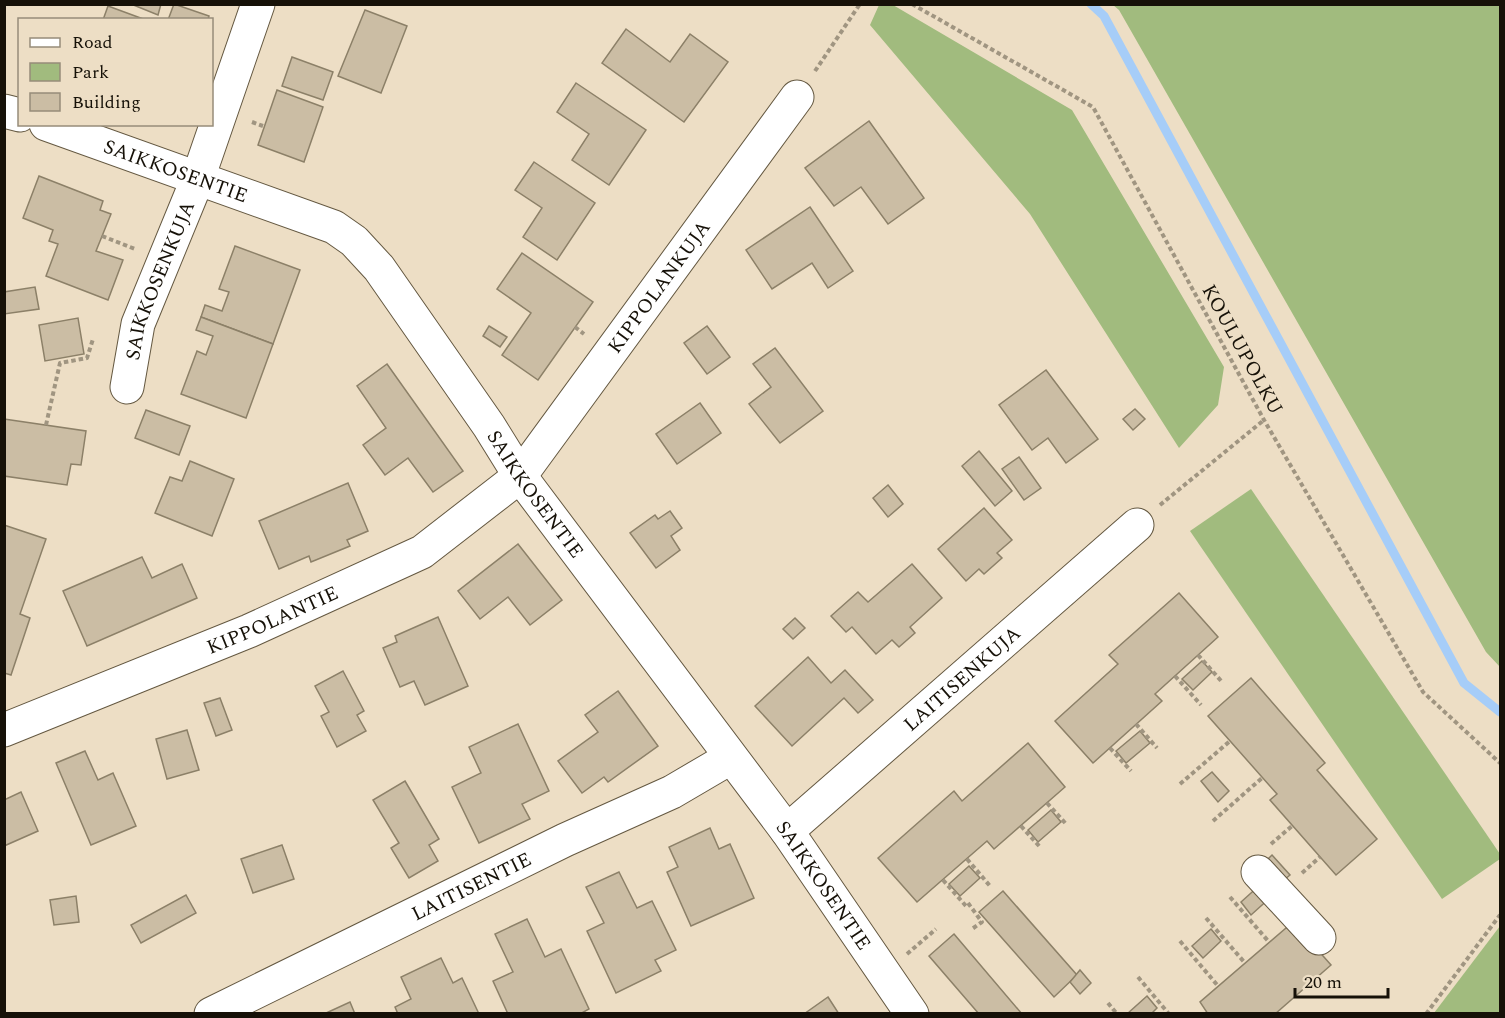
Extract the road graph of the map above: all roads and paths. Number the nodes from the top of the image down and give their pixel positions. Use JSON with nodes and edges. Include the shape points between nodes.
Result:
{"nodes":[{"id":1,"x":258,"y":4,"type":"edge"},
{"id":2,"x":860,"y":4,"type":"edge"},
{"id":3,"x":912,"y":4,"type":"edge"},
{"id":4,"x":797,"y":97,"type":"joint"},
{"id":5,"x":52,"y":126,"type":"edge"},
{"id":6,"x":198,"y":178,"type":"junction"},
{"id":7,"x":102,"y":236,"type":"dead end"},
{"id":8,"x":130,"y":259,"type":"dead end"},
{"id":9,"x":93,"y":339,"type":"dead end"},
{"id":10,"x":126,"y":387,"type":"dead end"},
{"id":11,"x":1264,"y":420,"type":"junction"},
{"id":12,"x":46,"y":425,"type":"dead end"},
{"id":13,"x":520,"y":476,"type":"junction"},
{"id":14,"x":1137,"y":525,"type":"joint"},
{"id":15,"x":1198,"y":655,"type":"dead end"},
{"id":16,"x":1175,"y":676,"type":"dead end"},
{"id":17,"x":1223,"y":682,"type":"dead end"},
{"id":18,"x":1201,"y":705,"type":"dead end"},
{"id":19,"x":1136,"y":724,"type":"dead end"},
{"id":20,"x":4,"y":730,"type":"edge"},
{"id":21,"x":1230,"y":741,"type":"dead end"},
{"id":22,"x":1110,"y":748,"type":"dead end"},
{"id":23,"x":1157,"y":748,"type":"dead end"},
{"id":24,"x":730,"y":758,"type":"junction"},
{"id":25,"x":1500,"y":763,"type":"edge"},
{"id":26,"x":1131,"y":771,"type":"dead end"},
{"id":27,"x":1262,"y":778,"type":"dead end"},
{"id":28,"x":1180,"y":784,"type":"dead end"},
{"id":29,"x":1047,"y":803,"type":"dead end"},
{"id":30,"x":1213,"y":821,"type":"dead end"},
{"id":31,"x":1067,"y":825,"type":"dead end"},
{"id":32,"x":1021,"y":826,"type":"dead end"},
{"id":33,"x":787,"y":831,"type":"junction"},
{"id":34,"x":1040,"y":847,"type":"dead end"},
{"id":35,"x":967,"y":859,"type":"dead end"},
{"id":36,"x":1258,"y":872,"type":"dead end"},
{"id":37,"x":943,"y":880,"type":"dead end"},
{"id":38,"x":990,"y":886,"type":"dead end"},
{"id":39,"x":1230,"y":897,"type":"dead end"},
{"id":40,"x":1500,"y":915,"type":"edge"},
{"id":41,"x":1206,"y":918,"type":"dead end"},
{"id":42,"x":972,"y":929,"type":"dead end"},
{"id":43,"x":1319,"y":938,"type":"dead end"},
{"id":44,"x":1180,"y":941,"type":"dead end"},
{"id":45,"x":1269,"y":942,"type":"dead end"},
{"id":46,"x":1245,"y":963,"type":"dead end"},
{"id":47,"x":1138,"y":977,"type":"dead end"},
{"id":48,"x":1218,"y":986,"type":"dead end"},
{"id":49,"x":1108,"y":1003,"type":"dead end"},
{"id":50,"x":212,"y":1014,"type":"edge"},
{"id":51,"x":912,"y":1014,"type":"edge"},
{"id":52,"x":1116,"y":1014,"type":"edge"},
{"id":53,"x":1169,"y":1014,"type":"edge"},
{"id":54,"x":1426,"y":1014,"type":"edge"}],
"edges":[{"from":1,"to":6,"type":"street","name":"SAIKKOSENKUJA"},
{"from":2,"to":4,"type":"path"},
{"from":3,"to":11,"type":"path","name":"KOULUPOLKU","via":[[1093,106]]},
{"from":4,"to":13,"type":"street","name":"KIPPOLANKUJA"},
{"from":5,"to":6,"type":"street","name":"SAIKKOSENTIE"},
{"from":6,"to":10,"type":"street","name":"SAIKKOSENKUJA","via":[[138,324]]},
{"from":6,"to":13,"type":"street","name":"SAIKKOSENTIE","via":[[334,227],[354,241],[379,268]]},
{"from":7,"to":8,"type":"path","via":[[135,249]]},
{"from":9,"to":12,"type":"path","via":[[87,358],[60,363]]},
{"from":11,"to":14,"type":"path"},
{"from":11,"to":25,"type":"path","name":"KOULUPOLKU","via":[[1423,693]]},
{"from":13,"to":20,"type":"street","name":"KIPPOLANTIE","via":[[422,552],[249,631]]},
{"from":13,"to":24,"type":"street","name":"SAIKKOSENTIE"},
{"from":14,"to":33,"type":"street","name":"LAITISENKUJA"},
{"from":15,"to":17,"type":"path"},
{"from":16,"to":18,"type":"path"},
{"from":19,"to":23,"type":"path"},
{"from":21,"to":28,"type":"path"},
{"from":22,"to":26,"type":"path"},
{"from":24,"to":33,"type":"street","name":"SAIKKOSENTIE"},
{"from":24,"to":50,"type":"street","name":"LAITISENTIE","via":[[672,792],[565,840]]},
{"from":27,"to":30,"type":"path"},
{"from":29,"to":31,"type":"path"},
{"from":32,"to":34,"type":"path"},
{"from":33,"to":51,"type":"street","name":"SAIKKOSENTIE"},
{"from":35,"to":38,"type":"path"},
{"from":36,"to":43,"type":"street"},
{"from":37,"to":42,"type":"path","via":[[982,922]]},
{"from":39,"to":45,"type":"path"},
{"from":40,"to":54,"type":"path"},
{"from":41,"to":46,"type":"path"},
{"from":44,"to":48,"type":"path"},
{"from":47,"to":53,"type":"path"},
{"from":49,"to":52,"type":"path"}]}
